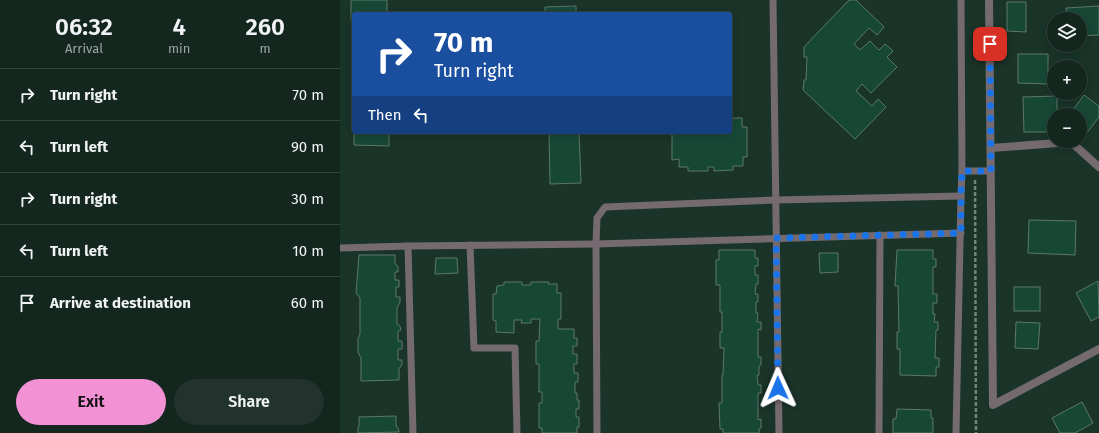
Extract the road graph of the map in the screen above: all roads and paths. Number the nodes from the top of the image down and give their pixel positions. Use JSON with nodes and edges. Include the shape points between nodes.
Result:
{"nodes":[{"id":1,"x":773,"y":0,"type":"edge"},
{"id":2,"x":961,"y":0,"type":"edge"},
{"id":3,"x":989,"y":0,"type":"edge"},
{"id":4,"x":991,"y":148,"type":"junction"},
{"id":5,"x":1099,"y":167,"type":"edge"},
{"id":6,"x":962,"y":171,"type":"junction"},
{"id":7,"x":975,"y":171,"type":"junction"},
{"id":8,"x":991,"y":171,"type":"junction"},
{"id":9,"x":961,"y":196,"type":"junction"},
{"id":10,"x":776,"y":200,"type":"junction"},
{"id":11,"x":961,"y":233,"type":"junction"},
{"id":12,"x":880,"y":235,"type":"junction"},
{"id":13,"x":776,"y":238,"type":"junction"},
{"id":14,"x":596,"y":244,"type":"junction"},
{"id":15,"x":470,"y":245,"type":"junction"},
{"id":16,"x":408,"y":246,"type":"junction"},
{"id":17,"x":340,"y":248,"type":"edge"},
{"id":18,"x":1099,"y":349,"type":"edge"},
{"id":19,"x":413,"y":433,"type":"edge"},
{"id":20,"x":517,"y":433,"type":"edge"},
{"id":21,"x":597,"y":433,"type":"edge"},
{"id":22,"x":779,"y":433,"type":"edge"},
{"id":23,"x":879,"y":433,"type":"edge"},
{"id":24,"x":956,"y":433,"type":"edge"},
{"id":25,"x":976,"y":433,"type":"edge"}],
"edges":[{"from":1,"to":10,"type":"lane"},
{"from":2,"to":6,"type":"lane"},
{"from":3,"to":4,"type":"street"},
{"from":4,"to":5,"type":"street","via":[[1071,142]]},
{"from":4,"to":8,"type":"street"},
{"from":6,"to":7,"type":"lane"},
{"from":6,"to":9,"type":"lane"},
{"from":7,"to":8,"type":"lane"},
{"from":7,"to":25,"type":"path"},
{"from":8,"to":18,"type":"street","via":[[993,405]]},
{"from":9,"to":10,"type":"lane"},
{"from":9,"to":11,"type":"lane"},
{"from":10,"to":13,"type":"lane"},
{"from":10,"to":14,"type":"lane","via":[[605,207],[597,218]]},
{"from":11,"to":12,"type":"lane"},
{"from":11,"to":24,"type":"lane"},
{"from":12,"to":13,"type":"lane"},
{"from":12,"to":23,"type":"lane"},
{"from":13,"to":14,"type":"lane"},
{"from":13,"to":22,"type":"lane"},
{"from":14,"to":15,"type":"lane"},
{"from":14,"to":21,"type":"lane"},
{"from":15,"to":16,"type":"lane"},
{"from":15,"to":20,"type":"lane","via":[[474,348],[515,348]]},
{"from":16,"to":17,"type":"lane"},
{"from":16,"to":19,"type":"lane"}]}
